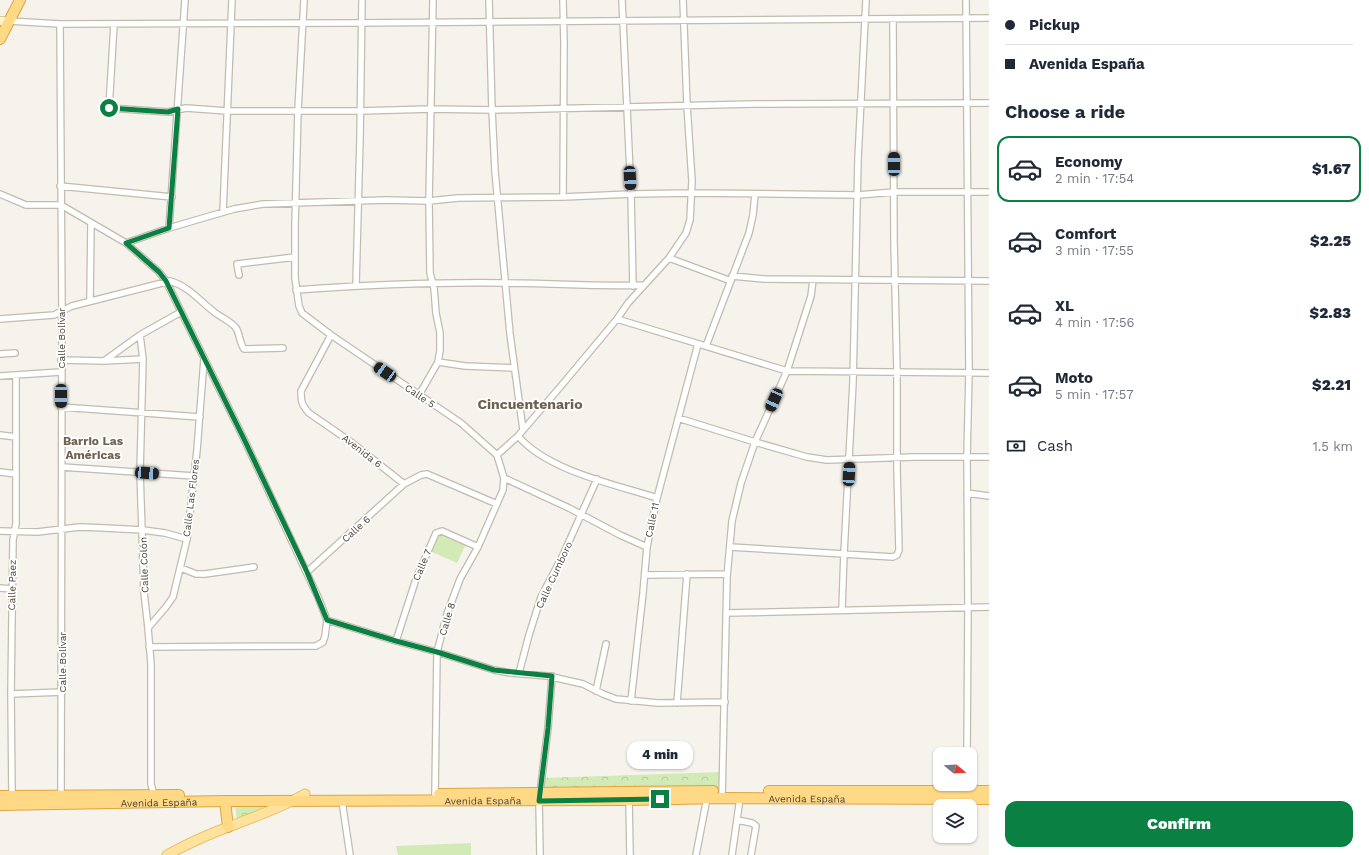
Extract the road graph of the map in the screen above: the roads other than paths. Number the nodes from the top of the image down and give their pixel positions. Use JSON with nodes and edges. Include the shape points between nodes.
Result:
{"nodes":[{"id":1,"x":20,"y":0,"type":"edge"},
{"id":2,"x":185,"y":0,"type":"edge"},
{"id":3,"x":232,"y":0,"type":"edge"},
{"id":4,"x":304,"y":0,"type":"edge"},
{"id":5,"x":362,"y":0,"type":"edge"},
{"id":6,"x":433,"y":0,"type":"edge"},
{"id":7,"x":489,"y":0,"type":"edge"},
{"id":8,"x":563,"y":0,"type":"edge"},
{"id":9,"x":622,"y":0,"type":"edge"},
{"id":10,"x":683,"y":0,"type":"edge"},
{"id":11,"x":866,"y":0,"type":"edge"},
{"id":12,"x":966,"y":0,"type":"edge"},
{"id":13,"x":892,"y":18,"type":"junction"},
{"id":14,"x":966,"y":18,"type":"junction"},
{"id":15,"x":989,"y":18,"type":"edge"},
{"id":16,"x":866,"y":19,"type":"junction"},
{"id":17,"x":5,"y":21,"type":"edge"},
{"id":18,"x":563,"y":21,"type":"junction"},
{"id":19,"x":622,"y":21,"type":"junction"},
{"id":20,"x":683,"y":21,"type":"junction"},
{"id":21,"x":432,"y":22,"type":"junction"},
{"id":22,"x":489,"y":22,"type":"junction"},
{"id":23,"x":303,"y":23,"type":"junction"},
{"id":24,"x":362,"y":23,"type":"junction"},
{"id":25,"x":60,"y":24,"type":"junction"},
{"id":26,"x":114,"y":24,"type":"junction"},
{"id":27,"x":183,"y":24,"type":"junction"},
{"id":28,"x":231,"y":24,"type":"junction"},
{"id":29,"x":0,"y":39,"type":"edge"},
{"id":30,"x":861,"y":103,"type":"junction"},
{"id":31,"x":893,"y":103,"type":"junction"},
{"id":32,"x":966,"y":103,"type":"junction"},
{"id":33,"x":989,"y":103,"type":"edge"},
{"id":34,"x":687,"y":105,"type":"junction"},
{"id":35,"x":626,"y":106,"type":"junction"},
{"id":36,"x":564,"y":108,"type":"junction"},
{"id":37,"x":178,"y":109,"type":"junction"},
{"id":38,"x":431,"y":109,"type":"junction"},
{"id":39,"x":298,"y":110,"type":"junction"},
{"id":40,"x":492,"y":110,"type":"junction"},
{"id":41,"x":228,"y":111,"type":"junction"},
{"id":42,"x":360,"y":111,"type":"junction"},
{"id":43,"x":60,"y":186,"type":"junction"},
{"id":44,"x":894,"y":192,"type":"junction"},
{"id":45,"x":967,"y":192,"type":"junction"},
{"id":46,"x":989,"y":192,"type":"edge"},
{"id":47,"x":692,"y":193,"type":"junction"},
{"id":48,"x":0,"y":194,"type":"edge"},
{"id":49,"x":631,"y":194,"type":"junction"},
{"id":50,"x":755,"y":194,"type":"junction"},
{"id":51,"x":858,"y":195,"type":"junction"},
{"id":52,"x":172,"y":197,"type":"junction"},
{"id":53,"x":563,"y":197,"type":"junction"},
{"id":54,"x":498,"y":199,"type":"junction"},
{"id":55,"x":358,"y":201,"type":"junction"},
{"id":56,"x":429,"y":201,"type":"junction"},
{"id":57,"x":296,"y":202,"type":"junction"},
{"id":58,"x":61,"y":205,"type":"junction"},
{"id":59,"x":223,"y":212,"type":"junction"},
{"id":60,"x":91,"y":223,"type":"junction"},
{"id":61,"x":169,"y":228,"type":"junction"},
{"id":62,"x":126,"y":243,"type":"junction"},
{"id":63,"x":295,"y":256,"type":"junction"},
{"id":64,"x":669,"y":258,"type":"junction"},
{"id":65,"x":239,"y":275,"type":"dead end"},
{"id":66,"x":731,"y":279,"type":"junction"},
{"id":67,"x":813,"y":280,"type":"junction"},
{"id":68,"x":856,"y":280,"type":"junction"},
{"id":69,"x":895,"y":280,"type":"junction"},
{"id":70,"x":166,"y":281,"type":"junction"},
{"id":71,"x":968,"y":281,"type":"junction"},
{"id":72,"x":989,"y":282,"type":"edge"},
{"id":73,"x":433,"y":283,"type":"junction"},
{"id":74,"x":506,"y":283,"type":"junction"},
{"id":75,"x":356,"y":285,"type":"junction"},
{"id":76,"x":644,"y":285,"type":"junction"},
{"id":77,"x":633,"y":286,"type":"junction"},
{"id":78,"x":296,"y":290,"type":"junction"},
{"id":79,"x":90,"y":300,"type":"junction"},
{"id":80,"x":62,"y":312,"type":"junction"},
{"id":81,"x":181,"y":312,"type":"junction"},
{"id":82,"x":0,"y":319,"type":"edge"},
{"id":83,"x":617,"y":319,"type":"junction"},
{"id":84,"x":140,"y":335,"type":"junction"},
{"id":85,"x":331,"y":335,"type":"junction"},
{"id":86,"x":698,"y":344,"type":"junction"},
{"id":87,"x":706,"y":346,"type":"junction"},
{"id":88,"x":283,"y":348,"type":"dead end"},
{"id":89,"x":15,"y":353,"type":"dead end"},
{"id":90,"x":0,"y":354,"type":"edge"},
{"id":91,"x":143,"y":359,"type":"junction"},
{"id":92,"x":204,"y":359,"type":"junction"},
{"id":93,"x":61,"y":360,"type":"junction"},
{"id":94,"x":104,"y":361,"type":"junction"},
{"id":95,"x":438,"y":362,"type":"junction"},
{"id":96,"x":514,"y":368,"type":"junction"},
{"id":97,"x":787,"y":371,"type":"junction"},
{"id":98,"x":61,"y":372,"type":"junction"},
{"id":99,"x":853,"y":372,"type":"junction"},
{"id":100,"x":897,"y":372,"type":"junction"},
{"id":101,"x":969,"y":373,"type":"junction"},
{"id":102,"x":989,"y":373,"type":"edge"},
{"id":103,"x":16,"y":375,"type":"junction"},
{"id":104,"x":0,"y":376,"type":"edge"},
{"id":105,"x":419,"y":395,"type":"junction"},
{"id":106,"x":61,"y":407,"type":"junction"},
{"id":107,"x":142,"y":414,"type":"junction"},
{"id":108,"x":200,"y":417,"type":"junction"},
{"id":109,"x":678,"y":418,"type":"junction"},
{"id":110,"x":523,"y":430,"type":"junction"},
{"id":111,"x":0,"y":435,"type":"edge"},
{"id":112,"x":518,"y":436,"type":"junction"},
{"id":113,"x":16,"y":437,"type":"junction"},
{"id":114,"x":755,"y":442,"type":"junction"},
{"id":115,"x":497,"y":455,"type":"junction"},
{"id":116,"x":897,"y":457,"type":"junction"},
{"id":117,"x":967,"y":457,"type":"junction"},
{"id":118,"x":989,"y":457,"type":"edge"},
{"id":119,"x":849,"y":459,"type":"junction"},
{"id":120,"x":62,"y":466,"type":"junction"},
{"id":121,"x":0,"y":472,"type":"edge"},
{"id":122,"x":140,"y":472,"type":"junction"},
{"id":123,"x":16,"y":474,"type":"junction"},
{"id":124,"x":194,"y":476,"type":"junction"},
{"id":125,"x":504,"y":478,"type":"junction"},
{"id":126,"x":597,"y":479,"type":"junction"},
{"id":127,"x":404,"y":484,"type":"junction"},
{"id":128,"x":968,"y":493,"type":"junction"},
{"id":129,"x":989,"y":496,"type":"edge"},
{"id":130,"x":657,"y":498,"type":"junction"},
{"id":131,"x":497,"y":504,"type":"junction"},
{"id":132,"x":582,"y":515,"type":"junction"},
{"id":133,"x":62,"y":529,"type":"junction"},
{"id":134,"x":142,"y":530,"type":"junction"},
{"id":135,"x":0,"y":531,"type":"edge"},
{"id":136,"x":15,"y":532,"type":"junction"},
{"id":137,"x":187,"y":539,"type":"junction"},
{"id":138,"x":478,"y":547,"type":"junction"},
{"id":139,"x":647,"y":547,"type":"junction"},
{"id":140,"x":730,"y":547,"type":"junction"},
{"id":141,"x":844,"y":553,"type":"junction"},
{"id":142,"x":254,"y":567,"type":"dead end"},
{"id":143,"x":181,"y":568,"type":"junction"},
{"id":144,"x":307,"y":572,"type":"junction"},
{"id":145,"x":687,"y":574,"type":"junction"},
{"id":146,"x":727,"y":574,"type":"junction"},
{"id":147,"x":645,"y":575,"type":"junction"},
{"id":148,"x":0,"y":588,"type":"edge"},
{"id":149,"x":12,"y":589,"type":"junction"},
{"id":150,"x":968,"y":607,"type":"junction"},
{"id":151,"x":989,"y":607,"type":"edge"},
{"id":152,"x":842,"y":609,"type":"junction"},
{"id":153,"x":726,"y":612,"type":"junction"},
{"id":154,"x":327,"y":620,"type":"junction"},
{"id":155,"x":148,"y":628,"type":"junction"},
{"id":156,"x":396,"y":641,"type":"junction"},
{"id":157,"x":606,"y":644,"type":"dead end"},
{"id":158,"x":149,"y":647,"type":"junction"},
{"id":159,"x":437,"y":652,"type":"junction"},
{"id":160,"x":518,"y":673,"type":"junction"},
{"id":161,"x":552,"y":676,"type":"junction"},
{"id":162,"x":596,"y":690,"type":"junction"},
{"id":163,"x":62,"y":692,"type":"junction"},
{"id":164,"x":11,"y":694,"type":"junction"},
{"id":165,"x":631,"y":701,"type":"junction"},
{"id":166,"x":725,"y":702,"type":"junction"},
{"id":167,"x":677,"y":703,"type":"junction"},
{"id":168,"x":967,"y":747,"type":"edge"},
{"id":169,"x":933,"y":789,"type":"edge"},
{"id":170,"x":977,"y":789,"type":"edge"},
{"id":171,"x":989,"y":791,"type":"edge"},
{"id":172,"x":304,"y":794,"type":"junction"},
{"id":173,"x":435,"y":794,"type":"junction"},
{"id":174,"x":722,"y":794,"type":"junction"},
{"id":175,"x":12,"y":795,"type":"junction"},
{"id":176,"x":61,"y":795,"type":"junction"},
{"id":177,"x":154,"y":795,"type":"junction"},
{"id":178,"x":629,"y":796,"type":"junction"},
{"id":179,"x":540,"y":797,"type":"junction"},
{"id":180,"x":707,"y":798,"type":"junction"},
{"id":181,"x":740,"y":798,"type":"junction"},
{"id":182,"x":989,"y":799,"type":"edge"},
{"id":183,"x":318,"y":800,"type":"junction"},
{"id":184,"x":342,"y":800,"type":"junction"},
{"id":185,"x":225,"y":801,"type":"junction"},
{"id":186,"x":294,"y":801,"type":"junction"},
{"id":187,"x":1,"y":802,"type":"edge"},
{"id":188,"x":252,"y":818,"type":"junction"},
{"id":189,"x":737,"y":820,"type":"junction"},
{"id":190,"x":228,"y":827,"type":"junction"},
{"id":191,"x":167,"y":855,"type":"edge"},
{"id":192,"x":350,"y":855,"type":"edge"},
{"id":193,"x":540,"y":855,"type":"edge"},
{"id":194,"x":543,"y":855,"type":"edge"},
{"id":195,"x":630,"y":855,"type":"edge"},
{"id":196,"x":696,"y":855,"type":"edge"},
{"id":197,"x":732,"y":855,"type":"edge"},
{"id":198,"x":751,"y":855,"type":"edge"}],
"edges":[{"from":1,"to":17,"type":"highway"},
{"from":2,"to":27,"type":"street"},
{"from":3,"to":28,"type":"street"},
{"from":4,"to":23,"type":"street","name":"Calle 5"},
{"from":5,"to":24,"type":"street"},
{"from":6,"to":21,"type":"street"},
{"from":7,"to":22,"type":"street"},
{"from":8,"to":18,"type":"street"},
{"from":9,"to":19,"type":"street"},
{"from":10,"to":20,"type":"street"},
{"from":11,"to":16,"type":"street"},
{"from":12,"to":14,"type":"street"},
{"from":13,"to":14,"type":"street"},
{"from":13,"to":16,"type":"street"},
{"from":13,"to":31,"type":"street"},
{"from":14,"to":15,"type":"street"},
{"from":14,"to":32,"type":"street"},
{"from":16,"to":20,"type":"street"},
{"from":16,"to":30,"type":"street"},
{"from":17,"to":25,"type":"street"},
{"from":17,"to":29,"type":"highway"},
{"from":18,"to":19,"type":"street"},
{"from":18,"to":22,"type":"street"},
{"from":18,"to":36,"type":"street"},
{"from":19,"to":20,"type":"street"},
{"from":19,"to":35,"type":"street"},
{"from":20,"to":34,"type":"street"},
{"from":21,"to":22,"type":"street"},
{"from":21,"to":24,"type":"street"},
{"from":21,"to":38,"type":"street"},
{"from":22,"to":40,"type":"street"},
{"from":23,"to":24,"type":"street"},
{"from":23,"to":28,"type":"street"},
{"from":23,"to":39,"type":"street","name":"Calle 5"},
{"from":24,"to":42,"type":"street"},
{"from":25,"to":26,"type":"street"},
{"from":25,"to":43,"type":"street","name":"Calle Bolívar"},
{"from":26,"to":27,"type":"street"},
{"from":26,"to":37,"type":"street","via":[[109,108],[168,112]]},
{"from":27,"to":28,"type":"street"},
{"from":27,"to":37,"type":"street"},
{"from":28,"to":41,"type":"street"},
{"from":30,"to":31,"type":"street"},
{"from":30,"to":34,"type":"street"},
{"from":30,"to":51,"type":"street"},
{"from":31,"to":32,"type":"street"},
{"from":31,"to":44,"type":"street"},
{"from":32,"to":33,"type":"street"},
{"from":32,"to":45,"type":"street"},
{"from":34,"to":35,"type":"street"},
{"from":34,"to":47,"type":"street"},
{"from":35,"to":36,"type":"street"},
{"from":35,"to":49,"type":"street"},
{"from":36,"to":40,"type":"street"},
{"from":36,"to":53,"type":"street"},
{"from":37,"to":41,"type":"street"},
{"from":37,"to":52,"type":"street"},
{"from":38,"to":40,"type":"street"},
{"from":38,"to":42,"type":"street"},
{"from":38,"to":56,"type":"street"},
{"from":39,"to":41,"type":"street"},
{"from":39,"to":42,"type":"street"},
{"from":39,"to":57,"type":"street","name":"Calle 5"},
{"from":40,"to":54,"type":"street"},
{"from":41,"to":59,"type":"street"},
{"from":42,"to":55,"type":"street"},
{"from":43,"to":52,"type":"street"},
{"from":43,"to":58,"type":"street","name":"Calle Bolívar"},
{"from":44,"to":45,"type":"street"},
{"from":44,"to":51,"type":"street"},
{"from":44,"to":69,"type":"street"},
{"from":45,"to":46,"type":"street"},
{"from":45,"to":71,"type":"street"},
{"from":47,"to":49,"type":"street"},
{"from":47,"to":50,"type":"street"},
{"from":47,"to":64,"type":"street","via":[[690,220],[686,233]]},
{"from":48,"to":58,"type":"street","via":[[26,205]]},
{"from":49,"to":53,"type":"street"},
{"from":49,"to":77,"type":"street"},
{"from":50,"to":51,"type":"street"},
{"from":50,"to":66,"type":"street","via":[[752,220]]},
{"from":51,"to":68,"type":"street"},
{"from":52,"to":61,"type":"street"},
{"from":53,"to":54,"type":"street"},
{"from":54,"to":56,"type":"street","via":[[458,198]]},
{"from":54,"to":74,"type":"street"},
{"from":55,"to":56,"type":"street"},
{"from":55,"to":57,"type":"street"},
{"from":55,"to":75,"type":"street"},
{"from":56,"to":73,"type":"street","via":[[430,273]]},
{"from":57,"to":59,"type":"street","via":[[263,204]]},
{"from":57,"to":63,"type":"street","name":"Calle 5"},
{"from":58,"to":60,"type":"street"},
{"from":58,"to":80,"type":"street","name":"Calle Bolívar"},
{"from":59,"to":61,"type":"street"},
{"from":60,"to":62,"type":"street"},
{"from":60,"to":79,"type":"street"},
{"from":61,"to":62,"type":"street"},
{"from":62,"to":70,"type":"street"},
{"from":63,"to":65,"type":"street","via":[[237,264]]},
{"from":63,"to":78,"type":"street","name":"Calle 5"},
{"from":64,"to":66,"type":"street"},
{"from":64,"to":76,"type":"street"},
{"from":66,"to":67,"type":"street"},
{"from":66,"to":87,"type":"street"},
{"from":67,"to":68,"type":"street"},
{"from":67,"to":97,"type":"street","via":[[811,296]]},
{"from":68,"to":69,"type":"street"},
{"from":68,"to":99,"type":"street"},
{"from":69,"to":71,"type":"street"},
{"from":69,"to":100,"type":"street"},
{"from":70,"to":79,"type":"street"},
{"from":70,"to":81,"type":"street"},
{"from":70,"to":88,"type":"street","via":[[176,282],[186,288],[236,328],[244,348]]},
{"from":71,"to":72,"type":"street"},
{"from":71,"to":101,"type":"street"},
{"from":73,"to":74,"type":"street"},
{"from":73,"to":75,"type":"street"},
{"from":73,"to":95,"type":"street","via":[[440,333]]},
{"from":74,"to":77,"type":"street"},
{"from":74,"to":96,"type":"street"},
{"from":75,"to":78,"type":"street"},
{"from":76,"to":77,"type":"street"},
{"from":76,"to":83,"type":"street"},
{"from":78,"to":85,"type":"street","name":"Calle 5","via":[[302,313]]},
{"from":79,"to":80,"type":"street"},
{"from":80,"to":82,"type":"street","via":[[54,315]]},
{"from":80,"to":93,"type":"street","name":"Calle Bolívar"},
{"from":81,"to":84,"type":"street"},
{"from":81,"to":92,"type":"street"},
{"from":83,"to":86,"type":"street"},
{"from":83,"to":110,"type":"street"},
{"from":84,"to":91,"type":"street","name":"Calle Colón"},
{"from":84,"to":94,"type":"street"},
{"from":85,"to":105,"type":"street","name":"Calle 5"},
{"from":85,"to":127,"type":"street","name":"Avenida 6","via":[[301,390],[301,401],[308,413],[352,442]]},
{"from":86,"to":87,"type":"street"},
{"from":86,"to":109,"type":"street","name":"Calle 11"},
{"from":87,"to":97,"type":"street"},
{"from":89,"to":90,"type":"street"},
{"from":91,"to":94,"type":"street"},
{"from":91,"to":107,"type":"street","name":"Calle Colón"},
{"from":92,"to":108,"type":"street","name":"Calle Las Flores"},
{"from":92,"to":144,"type":"street"},
{"from":93,"to":94,"type":"street"},
{"from":93,"to":98,"type":"street","name":"Calle Bolívar"},
{"from":95,"to":96,"type":"street"},
{"from":95,"to":105,"type":"street"},
{"from":96,"to":110,"type":"street"},
{"from":97,"to":99,"type":"street"},
{"from":97,"to":114,"type":"street"},
{"from":98,"to":103,"type":"street"},
{"from":98,"to":106,"type":"street","name":"Calle Bolívar"},
{"from":99,"to":100,"type":"street"},
{"from":99,"to":119,"type":"street"},
{"from":100,"to":101,"type":"street"},
{"from":100,"to":116,"type":"street"},
{"from":101,"to":102,"type":"street"},
{"from":101,"to":117,"type":"street"},
{"from":103,"to":104,"type":"street"},
{"from":103,"to":113,"type":"street","name":"Calle Paez"},
{"from":105,"to":115,"type":"street","name":"Calle 5","via":[[461,424]]},
{"from":106,"to":107,"type":"street"},
{"from":106,"to":120,"type":"street","name":"Calle Bolívar"},
{"from":107,"to":108,"type":"street"},
{"from":107,"to":122,"type":"street","name":"Calle Colón"},
{"from":108,"to":124,"type":"street","name":"Calle Las Flores"},
{"from":109,"to":114,"type":"street"},
{"from":109,"to":130,"type":"street","name":"Calle 11"},
{"from":110,"to":112,"type":"street"},
{"from":111,"to":113,"type":"street"},
{"from":112,"to":115,"type":"street"},
{"from":112,"to":126,"type":"street","via":[[544,457],[565,468]]},
{"from":113,"to":123,"type":"street","name":"Calle Paez"},
{"from":114,"to":119,"type":"street","via":[[807,457],[827,460]]},
{"from":114,"to":140,"type":"street","via":[[741,483],[732,521]]},
{"from":115,"to":125,"type":"street"},
{"from":116,"to":117,"type":"street"},
{"from":116,"to":119,"type":"street"},
{"from":116,"to":141,"type":"street","via":[[897,555],[893,557]]},
{"from":117,"to":118,"type":"street"},
{"from":117,"to":128,"type":"street"},
{"from":119,"to":141,"type":"street"},
{"from":120,"to":122,"type":"street"},
{"from":120,"to":133,"type":"street","name":"Calle Bolívar"},
{"from":121,"to":123,"type":"street"},
{"from":122,"to":124,"type":"street"},
{"from":122,"to":134,"type":"street","name":"Calle Colón"},
{"from":123,"to":136,"type":"street","name":"Calle Paez"},
{"from":124,"to":137,"type":"street","name":"Calle Las Flores"},
{"from":125,"to":131,"type":"street","name":"Calle 8","via":[[503,490]]},
{"from":125,"to":132,"type":"street"},
{"from":126,"to":130,"type":"street"},
{"from":126,"to":132,"type":"street","name":"Calle Cumboro"},
{"from":127,"to":131,"type":"street","via":[[428,474]]},
{"from":127,"to":144,"type":"street","name":"Calle 6"},
{"from":128,"to":129,"type":"street"},
{"from":128,"to":150,"type":"street"},
{"from":130,"to":139,"type":"street","name":"Calle 11"},
{"from":131,"to":138,"type":"street","name":"Calle 8"},
{"from":132,"to":139,"type":"street"},
{"from":132,"to":160,"type":"street","name":"Calle Cumboro","via":[[541,597]]},
{"from":133,"to":134,"type":"street","via":[[80,527]]},
{"from":133,"to":136,"type":"street"},
{"from":133,"to":163,"type":"street","name":"Calle Bolívar"},
{"from":134,"to":137,"type":"street"},
{"from":134,"to":155,"type":"street","name":"Calle Colón"},
{"from":135,"to":136,"type":"street"},
{"from":136,"to":149,"type":"street","name":"Calle Paez"},
{"from":137,"to":143,"type":"street","name":"Calle Las Flores"},
{"from":138,"to":156,"type":"street","name":"Calle 7","via":[[442,531],[436,532],[416,579]]},
{"from":138,"to":159,"type":"street","name":"Calle 8","via":[[460,579]]},
{"from":139,"to":147,"type":"street","name":"Calle 11"},
{"from":140,"to":141,"type":"street"},
{"from":140,"to":146,"type":"street"},
{"from":141,"to":152,"type":"street"},
{"from":142,"to":143,"type":"street","via":[[204,574],[196,574]]},
{"from":143,"to":155,"type":"street","name":"Calle Las Flores","via":[[173,597]]},
{"from":144,"to":154,"type":"street"},
{"from":145,"to":146,"type":"street"},
{"from":145,"to":147,"type":"street"},
{"from":145,"to":167,"type":"street"},
{"from":146,"to":153,"type":"street"},
{"from":147,"to":165,"type":"street","name":"Calle 11"},
{"from":148,"to":149,"type":"street"},
{"from":149,"to":164,"type":"street","name":"Calle Paez"},
{"from":150,"to":151,"type":"street"},
{"from":150,"to":152,"type":"street"},
{"from":150,"to":168,"type":"street"},
{"from":152,"to":153,"type":"street"},
{"from":153,"to":166,"type":"street"},
{"from":154,"to":156,"type":"street"},
{"from":154,"to":158,"type":"street","via":[[323,642],[316,646]]},
{"from":155,"to":158,"type":"street","name":"Calle Colón"},
{"from":156,"to":159,"type":"street"},
{"from":157,"to":162,"type":"street"},
{"from":158,"to":177,"type":"street","name":"Calle Colón","via":[[151,784]]},
{"from":159,"to":160,"type":"street","via":[[478,666]]},
{"from":159,"to":173,"type":"street","name":"Calle 8"},
{"from":160,"to":161,"type":"street"},
{"from":161,"to":162,"type":"street"},
{"from":161,"to":179,"type":"street"},
{"from":162,"to":165,"type":"street","via":[[616,699]]},
{"from":163,"to":164,"type":"street"},
{"from":163,"to":176,"type":"street","name":"Calle Bolívar"},
{"from":164,"to":175,"type":"street","name":"Calle Paez"},
{"from":165,"to":167,"type":"street"},
{"from":166,"to":167,"type":"street"},
{"from":166,"to":174,"type":"street"},
{"from":169,"to":174,"type":"highway","name":"Avenida España"},
{"from":170,"to":171,"type":"highway","name":"Avenida España"},
{"from":172,"to":173,"type":"highway","name":"Avenida España"},
{"from":172,"to":177,"type":"highway","name":"Avenida España"},
{"from":172,"to":186,"type":"main road"},
{"from":173,"to":179,"type":"highway","name":"Avenida España"},
{"from":174,"to":178,"type":"highway","name":"Avenida España"},
{"from":174,"to":180,"type":"highway","name":"Avenida España"},
{"from":174,"to":181,"type":"highway","name":"Avenida España"},
{"from":175,"to":176,"type":"highway","name":"Avenida España"},
{"from":175,"to":187,"type":"highway","name":"Avenida España"},
{"from":176,"to":177,"type":"highway","name":"Avenida España"},
{"from":178,"to":179,"type":"highway","name":"Avenida España"},
{"from":178,"to":180,"type":"highway","name":"Avenida España"},
{"from":178,"to":195,"type":"street"},
{"from":179,"to":184,"type":"highway","name":"Avenida España"},
{"from":179,"to":193,"type":"street"},
{"from":180,"to":196,"type":"street"},
{"from":181,"to":182,"type":"highway","name":"Avenida España"},
{"from":181,"to":189,"type":"street"},
{"from":183,"to":184,"type":"highway","name":"Avenida España"},
{"from":183,"to":186,"type":"highway","name":"Avenida España"},
{"from":183,"to":188,"type":"main road"},
{"from":184,"to":192,"type":"street"},
{"from":185,"to":186,"type":"highway","name":"Avenida España"},
{"from":185,"to":187,"type":"highway","name":"Avenida España"},
{"from":185,"to":190,"type":"highway"},
{"from":186,"to":188,"type":"main road"},
{"from":188,"to":190,"type":"main road"},
{"from":189,"to":197,"type":"street"},
{"from":189,"to":198,"type":"street","via":[[756,826]]},
{"from":190,"to":191,"type":"main road"},
{"from":193,"to":194,"type":"street"}]}
